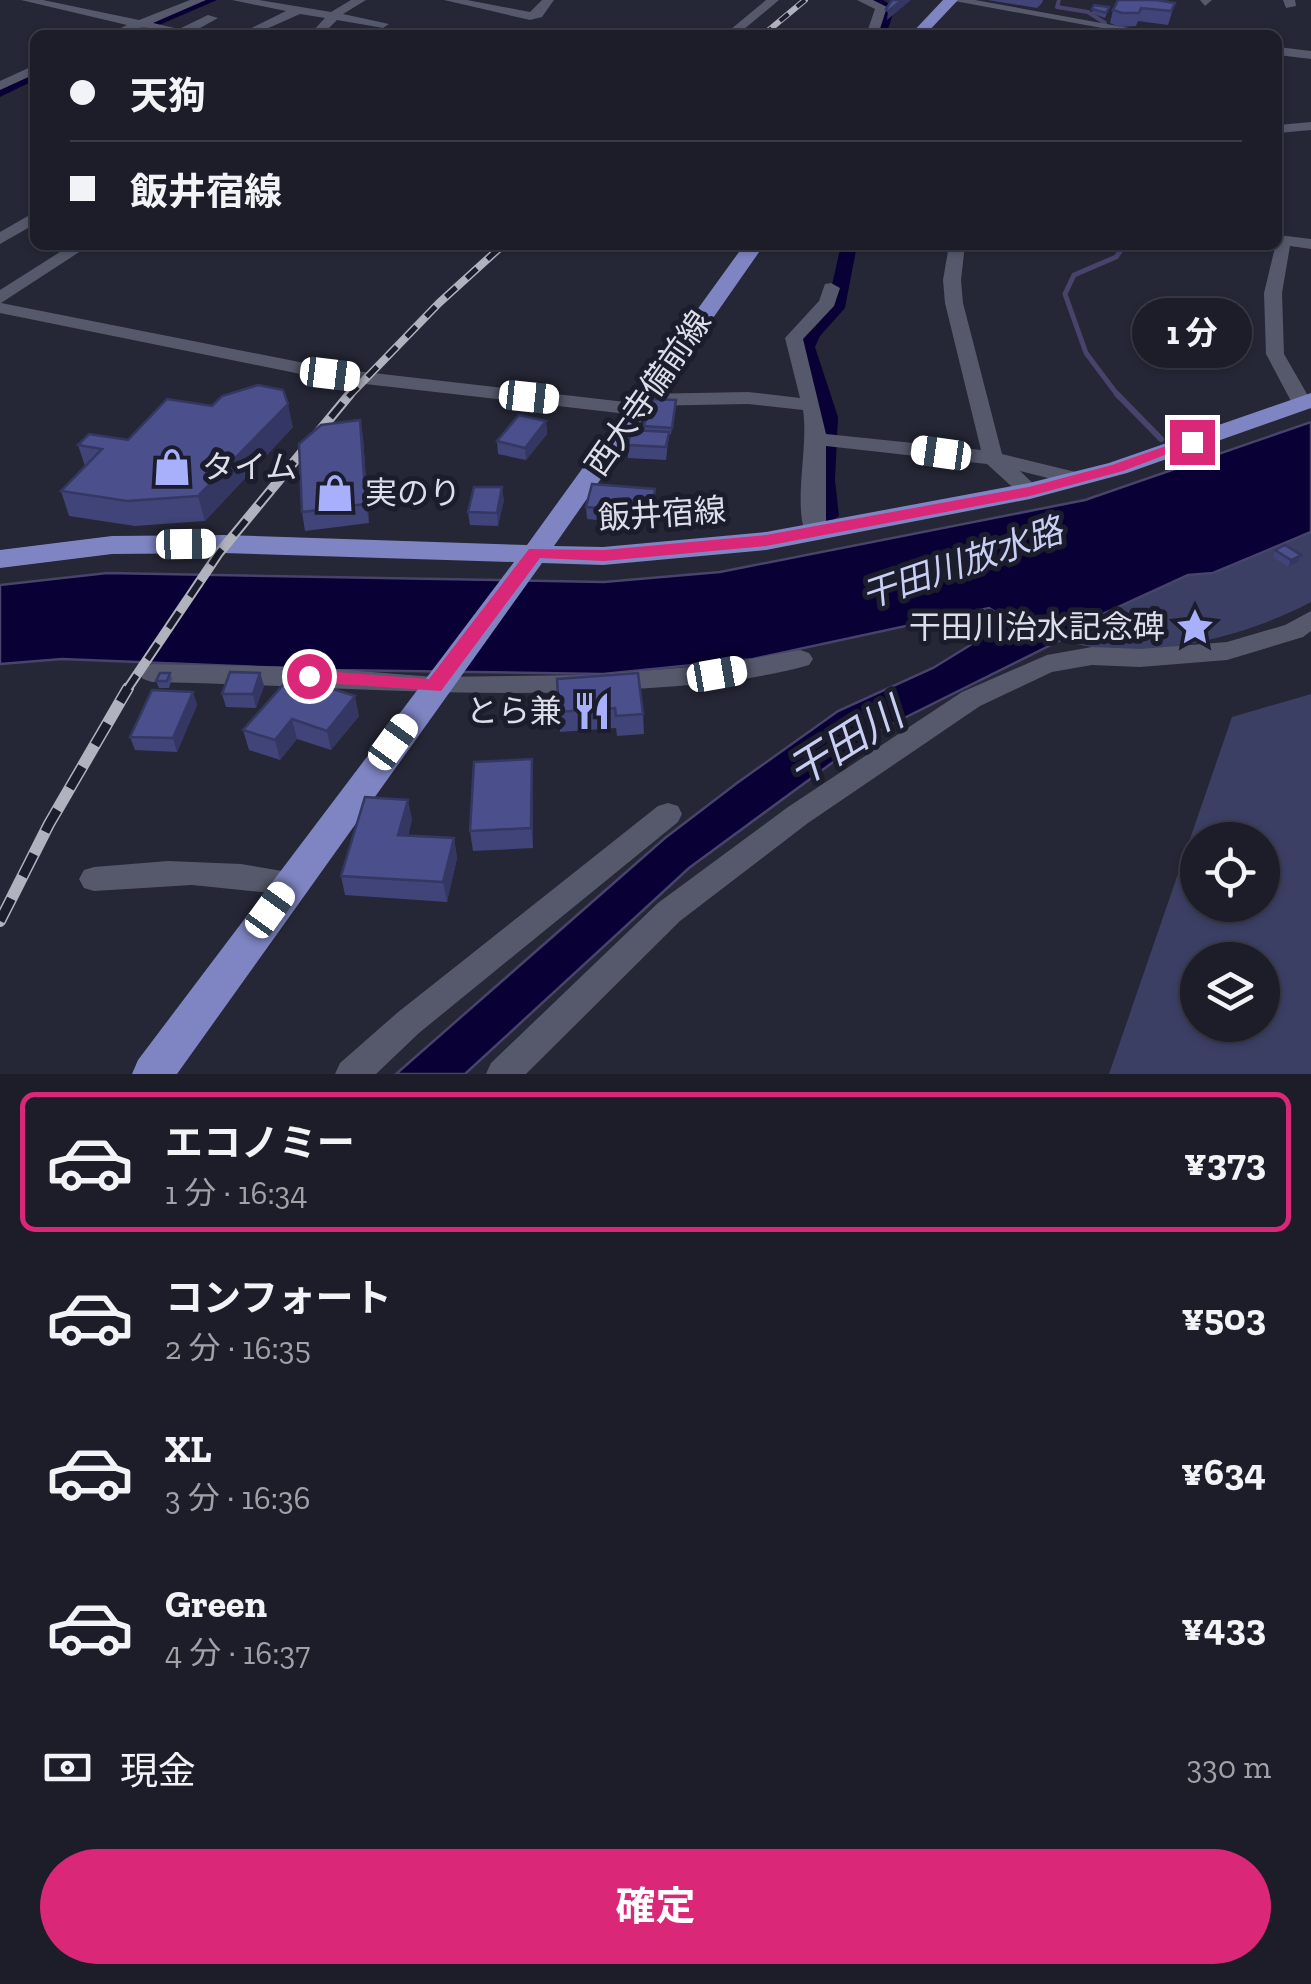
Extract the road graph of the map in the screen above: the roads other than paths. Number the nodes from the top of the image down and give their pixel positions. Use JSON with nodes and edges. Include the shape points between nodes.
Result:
{"nodes":[{"id":1,"x":27,"y":0,"type":"edge"},
{"id":2,"x":200,"y":0,"type":"edge"},
{"id":3,"x":238,"y":0,"type":"edge"},
{"id":4,"x":360,"y":0,"type":"edge"},
{"id":5,"x":450,"y":0,"type":"edge"},
{"id":6,"x":548,"y":0,"type":"edge"},
{"id":7,"x":773,"y":0,"type":"edge"},
{"id":8,"x":863,"y":0,"type":"edge"},
{"id":9,"x":953,"y":0,"type":"edge"},
{"id":10,"x":295,"y":12,"type":"junction"},
{"id":11,"x":248,"y":15,"type":"dead end"},
{"id":12,"x":212,"y":18,"type":"dead end"},
{"id":13,"x":332,"y":18,"type":"junction"},
{"id":14,"x":276,"y":20,"type":"junction"},
{"id":15,"x":145,"y":24,"type":"junction"},
{"id":16,"x":382,"y":24,"type":"dead end"},
{"id":17,"x":127,"y":30,"type":"edge"},
{"id":18,"x":170,"y":30,"type":"edge"},
{"id":19,"x":193,"y":30,"type":"edge"},
{"id":20,"x":254,"y":30,"type":"edge"},
{"id":21,"x":322,"y":30,"type":"edge"},
{"id":22,"x":736,"y":30,"type":"edge"},
{"id":23,"x":874,"y":30,"type":"edge"},
{"id":24,"x":922,"y":30,"type":"edge"},
{"id":25,"x":1130,"y":30,"type":"edge"},
{"id":26,"x":1282,"y":51,"type":"edge"},
{"id":27,"x":1311,"y":54,"type":"edge"},
{"id":28,"x":30,"y":71,"type":"edge"},
{"id":29,"x":0,"y":86,"type":"edge"},
{"id":30,"x":1311,"y":126,"type":"edge"},
{"id":31,"x":1282,"y":129,"type":"edge"},
{"id":32,"x":30,"y":220,"type":"edge"},
{"id":33,"x":0,"y":239,"type":"edge"},
{"id":34,"x":1282,"y":241,"type":"edge"},
{"id":35,"x":1311,"y":244,"type":"edge"},
{"id":36,"x":74,"y":250,"type":"edge"},
{"id":37,"x":750,"y":250,"type":"edge"},
{"id":38,"x":956,"y":250,"type":"edge"},
{"id":39,"x":1279,"y":250,"type":"edge"},
{"id":40,"x":830,"y":288,"type":"dead end"},
{"id":41,"x":0,"y":298,"type":"edge"},
{"id":42,"x":0,"y":308,"type":"edge"},
{"id":43,"x":1306,"y":402,"type":"edge"},
{"id":44,"x":639,"y":404,"type":"junction"},
{"id":45,"x":812,"y":405,"type":"junction"},
{"id":46,"x":825,"y":440,"type":"junction"},
{"id":47,"x":993,"y":458,"type":"junction"},
{"id":48,"x":1076,"y":479,"type":"junction"},
{"id":49,"x":1030,"y":491,"type":"junction"},
{"id":50,"x":815,"y":532,"type":"junction"},
{"id":51,"x":0,"y":559,"type":"edge"},
{"id":52,"x":527,"y":562,"type":"junction"},
{"id":53,"x":1311,"y":619,"type":"edge"},
{"id":54,"x":800,"y":659,"type":"dead end"},
{"id":55,"x":152,"y":673,"type":"dead end"},
{"id":56,"x":438,"y":681,"type":"junction"},
{"id":57,"x":668,"y":814,"type":"dead end"},
{"id":58,"x":94,"y":879,"type":"dead end"},
{"id":59,"x":290,"y":883,"type":"junction"},
{"id":60,"x":153,"y":1074,"type":"edge"},
{"id":61,"x":352,"y":1074,"type":"edge"},
{"id":62,"x":503,"y":1074,"type":"edge"}],
"edges":[{"from":1,"to":15,"type":"street"},
{"from":2,"to":15,"type":"street"},
{"from":3,"to":10,"type":"street"},
{"from":4,"to":13,"type":"street"},
{"from":5,"to":6,"type":"street","via":[[530,16]]},
{"from":7,"to":22,"type":"street"},
{"from":8,"to":23,"type":"street","via":[[881,7]]},
{"from":9,"to":24,"type":"main road"},
{"from":9,"to":25,"type":"street"},
{"from":10,"to":13,"type":"street"},
{"from":10,"to":14,"type":"street"},
{"from":11,"to":14,"type":"street"},
{"from":12,"to":19,"type":"street"},
{"from":13,"to":16,"type":"street"},
{"from":13,"to":21,"type":"street"},
{"from":14,"to":20,"type":"street"},
{"from":15,"to":17,"type":"street"},
{"from":15,"to":18,"type":"street"},
{"from":26,"to":27,"type":"street"},
{"from":28,"to":29,"type":"street"},
{"from":30,"to":31,"type":"street"},
{"from":32,"to":33,"type":"street"},
{"from":34,"to":35,"type":"street"},
{"from":36,"to":41,"type":"street"},
{"from":37,"to":44,"type":"main road","name":"西大寺備前線"},
{"from":38,"to":47,"type":"street","via":[[954,304]]},
{"from":39,"to":43,"type":"street","via":[[1275,354]]},
{"from":40,"to":45,"type":"street","via":[[828,302],[794,338]]},
{"from":42,"to":44,"type":"street","via":[[330,374]]},
{"from":43,"to":48,"type":"main road","name":"飯井宿線"},
{"from":44,"to":45,"type":"street","via":[[748,398]]},
{"from":44,"to":52,"type":"main road","name":"西大寺備前線"},
{"from":45,"to":46,"type":"street"},
{"from":46,"to":47,"type":"street"},
{"from":46,"to":50,"type":"street","via":[[810,504]]},
{"from":47,"to":48,"type":"street"},
{"from":47,"to":49,"type":"street"},
{"from":48,"to":49,"type":"main road","name":"飯井宿線"},
{"from":49,"to":50,"type":"main road","name":"飯井宿線"},
{"from":50,"to":52,"type":"main road","name":"飯井宿線"},
{"from":51,"to":52,"type":"main road","name":"飯井宿線","via":[[112,545],[223,544]]},
{"from":52,"to":56,"type":"main road","name":"西大寺備前線"},
{"from":53,"to":62,"type":"street","via":[[1226,651],[1047,664],[971,699],[798,814],[682,902]]},
{"from":54,"to":56,"type":"street","via":[[652,681]]},
{"from":55,"to":56,"type":"street"},
{"from":56,"to":59,"type":"main road","name":"西大寺備前線"},
{"from":57,"to":61,"type":"street"},
{"from":58,"to":59,"type":"street","via":[[215,872]]},
{"from":59,"to":60,"type":"main road","name":"西大寺備前線"}]}
